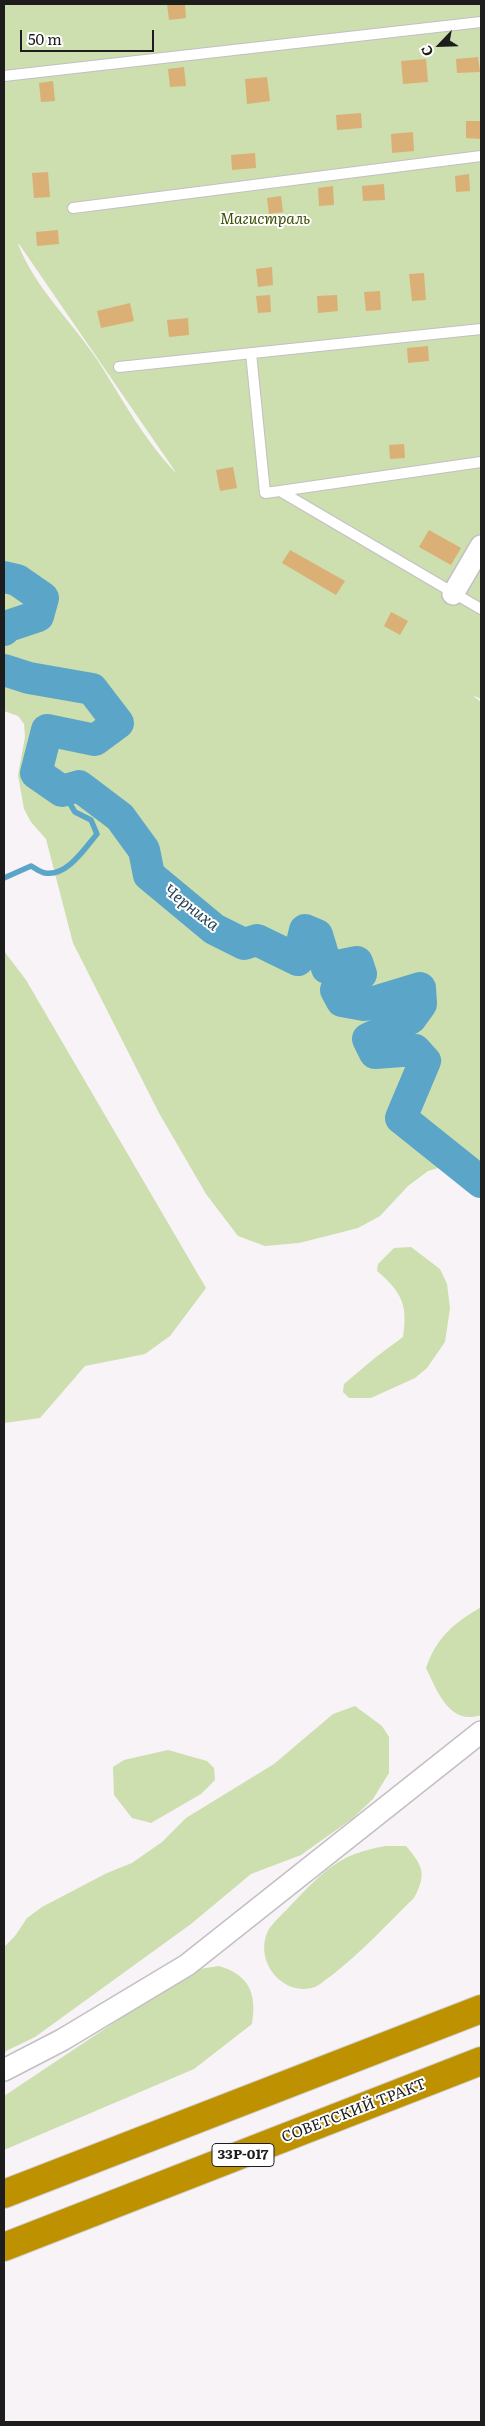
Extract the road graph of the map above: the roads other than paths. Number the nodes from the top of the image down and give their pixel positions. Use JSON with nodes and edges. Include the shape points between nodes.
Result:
{"nodes":[{"id":1,"x":481,"y":22,"type":"edge"},
{"id":2,"x":4,"y":76,"type":"edge"},
{"id":3,"x":481,"y":156,"type":"edge"},
{"id":4,"x":73,"y":208,"type":"dead end"},
{"id":5,"x":481,"y":329,"type":"edge"},
{"id":6,"x":251,"y":353,"type":"junction"},
{"id":7,"x":119,"y":366,"type":"dead end"},
{"id":8,"x":481,"y":462,"type":"edge"},
{"id":9,"x":280,"y":491,"type":"junction"},
{"id":10,"x":481,"y":546,"type":"edge"},
{"id":11,"x":454,"y":594,"type":"junction"},
{"id":12,"x":481,"y":609,"type":"edge"},
{"id":13,"x":481,"y":1732,"type":"edge"},
{"id":14,"x":481,"y":2009,"type":"edge"},
{"id":15,"x":481,"y":2061,"type":"edge"},
{"id":16,"x":4,"y":2070,"type":"edge"},
{"id":17,"x":4,"y":2194,"type":"edge"},
{"id":18,"x":4,"y":2247,"type":"edge"}],
"edges":[{"from":1,"to":2,"type":"lane"},
{"from":3,"to":4,"type":"lane"},
{"from":5,"to":6,"type":"lane"},
{"from":6,"to":7,"type":"lane"},
{"from":6,"to":9,"type":"lane","via":[[265,493]]},
{"from":8,"to":9,"type":"lane"},
{"from":9,"to":11,"type":"lane"},
{"from":10,"to":11,"type":"street"},
{"from":11,"to":12,"type":"lane"},
{"from":13,"to":16,"type":"street","via":[[186,1964],[62,2040]]},
{"from":14,"to":17,"type":"highway"},
{"from":15,"to":18,"type":"highway","name":"СОВЕТСКИЙ ТРАКТ","number":"33Р-017"}]}
